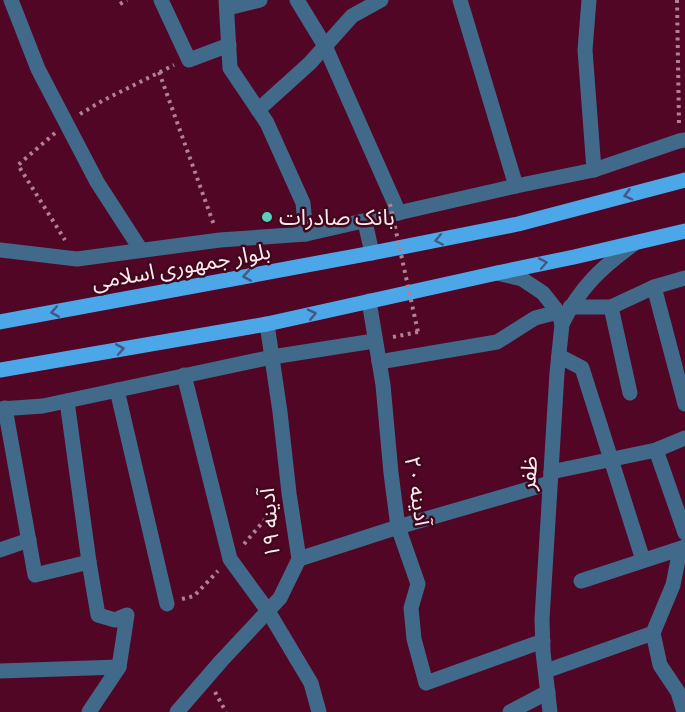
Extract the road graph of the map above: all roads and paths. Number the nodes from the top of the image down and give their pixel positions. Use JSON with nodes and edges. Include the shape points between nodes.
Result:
{"nodes":[{"id":1,"x":11,"y":0,"type":"edge"},
{"id":2,"x":127,"y":0,"type":"edge"},
{"id":3,"x":161,"y":0,"type":"edge"},
{"id":4,"x":260,"y":0,"type":"edge"},
{"id":5,"x":297,"y":0,"type":"edge"},
{"id":6,"x":381,"y":0,"type":"edge"},
{"id":7,"x":460,"y":0,"type":"edge"},
{"id":8,"x":589,"y":0,"type":"edge"},
{"id":9,"x":677,"y":0,"type":"edge"},
{"id":10,"x":120,"y":4,"type":"dead end"},
{"id":11,"x":227,"y":4,"type":"edge"},
{"id":12,"x":229,"y":45,"type":"junction"},
{"id":13,"x":325,"y":46,"type":"junction"},
{"id":14,"x":189,"y":60,"type":"junction"},
{"id":15,"x":159,"y":72,"type":"junction"},
{"id":16,"x":258,"y":110,"type":"junction"},
{"id":17,"x":66,"y":123,"type":"junction"},
{"id":18,"x":682,"y":141,"type":"edge"},
{"id":19,"x":594,"y":170,"type":"junction"},
{"id":20,"x":685,"y":180,"type":"edge"},
{"id":21,"x":516,"y":186,"type":"junction"},
{"id":22,"x":395,"y":209,"type":"junction"},
{"id":23,"x":365,"y":222,"type":"junction"},
{"id":24,"x":685,"y":231,"type":"edge"},
{"id":25,"x":306,"y":234,"type":"junction"},
{"id":26,"x":220,"y":240,"type":"junction"},
{"id":27,"x":636,"y":242,"type":"junction"},
{"id":28,"x":0,"y":250,"type":"edge"},
{"id":29,"x":141,"y":250,"type":"junction"},
{"id":30,"x":372,"y":253,"type":"junction"},
{"id":31,"x":77,"y":259,"type":"junction"},
{"id":32,"x":497,"y":273,"type":"junction"},
{"id":33,"x":685,"y":278,"type":"edge"},
{"id":34,"x":654,"y":287,"type":"junction"},
{"id":35,"x":369,"y":301,"type":"junction"},
{"id":36,"x":611,"y":307,"type":"junction"},
{"id":37,"x":563,"y":314,"type":"junction"},
{"id":38,"x":0,"y":322,"type":"edge"},
{"id":39,"x":267,"y":324,"type":"junction"},
{"id":40,"x":398,"y":336,"type":"dead end"},
{"id":41,"x":374,"y":341,"type":"junction"},
{"id":42,"x":559,"y":356,"type":"junction"},
{"id":43,"x":272,"y":357,"type":"junction"},
{"id":44,"x":379,"y":362,"type":"junction"},
{"id":45,"x":0,"y":370,"type":"edge"},
{"id":46,"x":184,"y":375,"type":"junction"},
{"id":47,"x":117,"y":390,"type":"junction"},
{"id":48,"x":630,"y":393,"type":"dead end"},
{"id":49,"x":67,"y":401,"type":"junction"},
{"id":50,"x":685,"y":404,"type":"edge"},
{"id":51,"x":3,"y":409,"type":"edge"},
{"id":52,"x":685,"y":438,"type":"edge"},
{"id":53,"x":656,"y":450,"type":"junction"},
{"id":54,"x":612,"y":459,"type":"junction"},
{"id":55,"x":550,"y":478,"type":"junction"},
{"id":56,"x":398,"y":527,"type":"junction"},
{"id":57,"x":685,"y":533,"type":"edge"},
{"id":58,"x":29,"y":540,"type":"junction"},
{"id":59,"x":685,"y":549,"type":"edge"},
{"id":60,"x":0,"y":550,"type":"edge"},
{"id":61,"x":299,"y":559,"type":"junction"},
{"id":62,"x":644,"y":560,"type":"junction"},
{"id":63,"x":89,"y":562,"type":"junction"},
{"id":64,"x":581,"y":581,"type":"dead end"},
{"id":65,"x":167,"y":604,"type":"dead end"},
{"id":66,"x":268,"y":611,"type":"junction"},
{"id":67,"x":653,"y":633,"type":"junction"},
{"id":68,"x":543,"y":641,"type":"junction"},
{"id":69,"x":119,"y":667,"type":"junction"},
{"id":70,"x":0,"y":671,"type":"edge"},
{"id":71,"x":546,"y":671,"type":"junction"},
{"id":72,"x":548,"y":692,"type":"junction"},
{"id":73,"x":89,"y":712,"type":"edge"},
{"id":74,"x":177,"y":712,"type":"edge"},
{"id":75,"x":319,"y":712,"type":"edge"},
{"id":76,"x":510,"y":712,"type":"edge"},
{"id":77,"x":550,"y":712,"type":"edge"},
{"id":78,"x":684,"y":712,"type":"edge"}],
"edges":[{"from":1,"to":17,"type":"street","via":[[38,69]]},
{"from":2,"to":10,"type":"path"},
{"from":3,"to":14,"type":"street"},
{"from":4,"to":11,"type":"street"},
{"from":5,"to":13,"type":"street"},
{"from":6,"to":13,"type":"street","via":[[352,16]]},
{"from":7,"to":21,"type":"street"},
{"from":8,"to":19,"type":"street","via":[[585,50]]},
{"from":9,"to":18,"type":"path"},
{"from":11,"to":12,"type":"street"},
{"from":12,"to":14,"type":"street"},
{"from":12,"to":16,"type":"street","via":[[230,68]]},
{"from":13,"to":16,"type":"street"},
{"from":13,"to":22,"type":"street"},
{"from":14,"to":15,"type":"path"},
{"from":15,"to":17,"type":"path"},
{"from":15,"to":26,"type":"path"},
{"from":16,"to":25,"type":"street","via":[[303,203]]},
{"from":17,"to":29,"type":"street","via":[[97,182]]},
{"from":17,"to":31,"type":"path","via":[[18,165]]},
{"from":18,"to":19,"type":"street"},
{"from":19,"to":21,"type":"street"},
{"from":20,"to":30,"type":"main road","name":"بلوار جمهوری اسلامی","one_way":true,"via":[[518,224]]},
{"from":21,"to":22,"type":"street"},
{"from":22,"to":23,"type":"street"},
{"from":22,"to":40,"type":"path","bridge":true,"via":[[418,332]]},
{"from":23,"to":25,"type":"street"},
{"from":23,"to":30,"type":"street"},
{"from":24,"to":27,"type":"main road"},
{"from":25,"to":26,"type":"street"},
{"from":26,"to":29,"type":"street"},
{"from":32,"to":27,"type":"main road","one_way":true},
{"from":27,"to":37,"type":"street","via":[[608,263]]},
{"from":28,"to":31,"type":"street"},
{"from":29,"to":31,"type":"street"},
{"from":30,"to":38,"type":"main road","name":"بلوار جمهوری اسلامی","one_way":true},
{"from":32,"to":35,"type":"main road"},
{"from":32,"to":37,"type":"street","via":[[522,279]]},
{"from":33,"to":34,"type":"street"},
{"from":34,"to":36,"type":"street"},
{"from":34,"to":50,"type":"street"},
{"from":39,"to":35,"type":"main road","one_way":true},
{"from":35,"to":41,"type":"street","name":"آدینه ۲۰"},
{"from":36,"to":37,"type":"street"},
{"from":36,"to":48,"type":"street"},
{"from":37,"to":42,"type":"street","name":"ظفر"},
{"from":37,"to":44,"type":"street","via":[[535,318],[497,342]]},
{"from":39,"to":43,"type":"street","name":"آدینه ۱۹"},
{"from":45,"to":39,"type":"main road","one_way":true},
{"from":41,"to":43,"type":"street"},
{"from":41,"to":44,"type":"street","name":"آدینه ۲۰"},
{"from":42,"to":54,"type":"street","via":[[582,368]]},
{"from":42,"to":55,"type":"street","name":"ظفر"},
{"from":43,"to":46,"type":"street"},
{"from":43,"to":61,"type":"street","name":"آدینه ۱۹"},
{"from":44,"to":56,"type":"street","name":"آدینه ۲۰"},
{"from":46,"to":47,"type":"street"},
{"from":46,"to":66,"type":"street","via":[[230,559]]},
{"from":47,"to":49,"type":"street"},
{"from":47,"to":65,"type":"street"},
{"from":49,"to":51,"type":"street"},
{"from":49,"to":63,"type":"street"},
{"from":51,"to":58,"type":"street"},
{"from":52,"to":53,"type":"street"},
{"from":53,"to":54,"type":"street"},
{"from":53,"to":57,"type":"street"},
{"from":54,"to":55,"type":"street"},
{"from":54,"to":62,"type":"street"},
{"from":55,"to":56,"type":"street"},
{"from":55,"to":68,"type":"street","name":"ظفر"},
{"from":56,"to":61,"type":"street"},
{"from":56,"to":68,"type":"street","name":"آدینه ۲۰","via":[[418,584],[411,608],[414,639],[426,683]]},
{"from":58,"to":60,"type":"street"},
{"from":58,"to":63,"type":"street","via":[[35,575]]},
{"from":59,"to":62,"type":"street"},
{"from":59,"to":67,"type":"street"},
{"from":61,"to":66,"type":"street","name":"آدینه ۱۹","via":[[280,597]]},
{"from":62,"to":64,"type":"street"},
{"from":63,"to":69,"type":"street","via":[[98,615],[115,620],[127,615]]},
{"from":66,"to":74,"type":"street","name":"آدینه ۱۹"},
{"from":66,"to":75,"type":"street","via":[[311,683]]},
{"from":67,"to":71,"type":"street"},
{"from":67,"to":78,"type":"street","via":[[660,666],[678,692]]},
{"from":68,"to":71,"type":"street","name":"ظفر"},
{"from":69,"to":70,"type":"street"},
{"from":69,"to":73,"type":"street"},
{"from":71,"to":72,"type":"street","name":"ظفر"},
{"from":72,"to":76,"type":"street"},
{"from":72,"to":77,"type":"street","name":"ظفر"}]}
